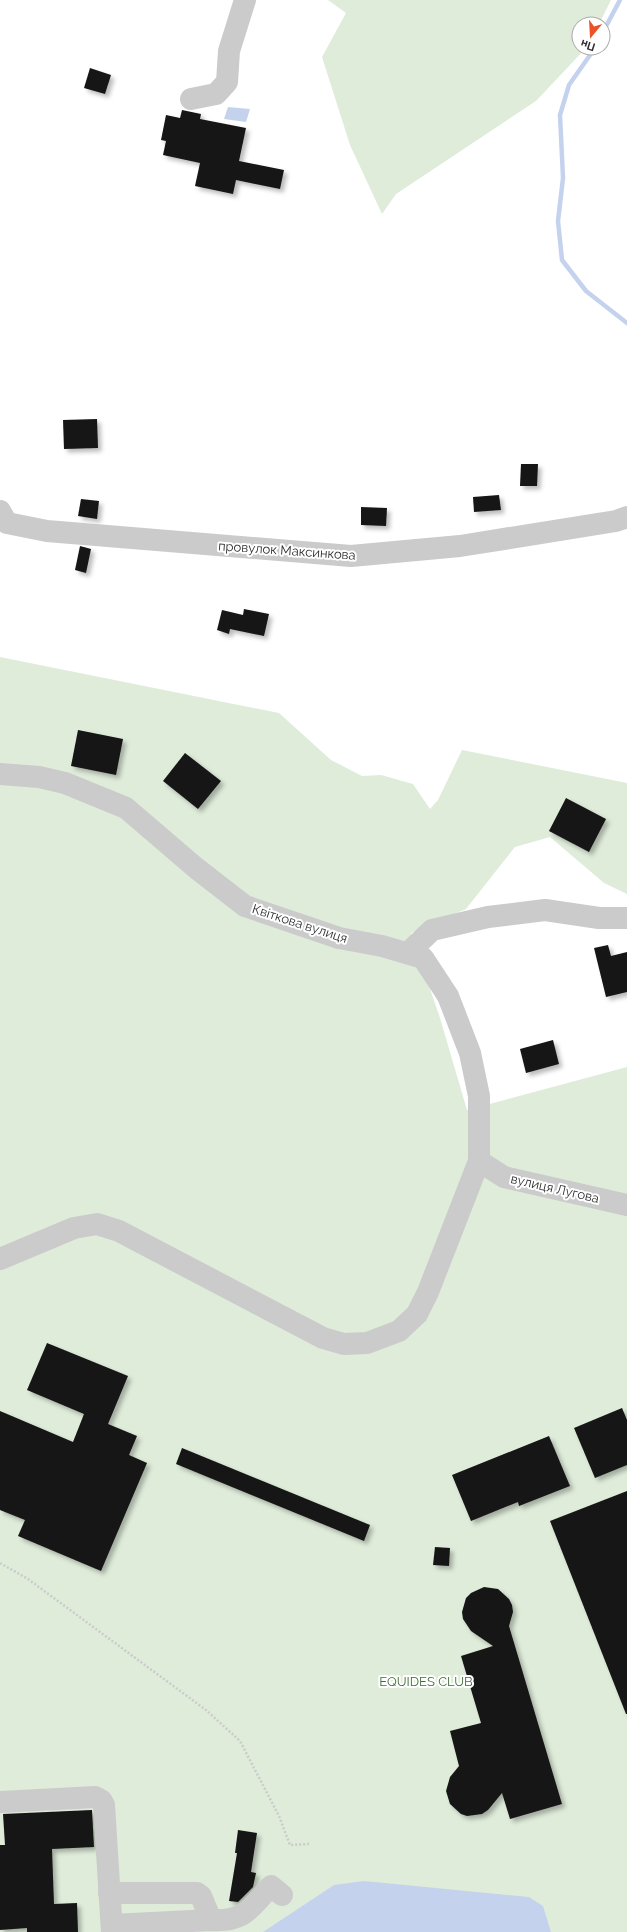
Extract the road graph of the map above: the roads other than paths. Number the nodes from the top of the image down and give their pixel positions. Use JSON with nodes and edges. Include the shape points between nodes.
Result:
{"nodes":[{"id":1,"x":245,"y":0,"type":"edge"},
{"id":2,"x":191,"y":100,"type":"dead end"},
{"id":3,"x":0,"y":511,"type":"edge"},
{"id":4,"x":627,"y":516,"type":"edge"},
{"id":5,"x":0,"y":774,"type":"edge"},
{"id":6,"x":627,"y":918,"type":"edge"},
{"id":7,"x":408,"y":953,"type":"junction"},
{"id":8,"x":479,"y":1161,"type":"junction"},
{"id":9,"x":627,"y":1205,"type":"edge"},
{"id":10,"x":0,"y":1259,"type":"edge"},
{"id":11,"x":0,"y":1802,"type":"edge"},
{"id":12,"x":109,"y":1893,"type":"junction"},
{"id":13,"x":282,"y":1895,"type":"dead end"},
{"id":14,"x":211,"y":1920,"type":"junction"},
{"id":15,"x":112,"y":1928,"type":"edge"}],
"edges":[{"from":1,"to":2,"type":"street","via":[[229,51],[227,82],[216,94]]},
{"from":3,"to":4,"type":"street","name":"провулок Максинкова","via":[[7,523],[47,531],[351,556],[460,546],[616,521]]},
{"from":5,"to":7,"type":"street","name":"Квіткова вулиця","via":[[39,777],[65,783],[126,808],[245,906],[339,938]]},
{"from":6,"to":7,"type":"street","via":[[599,918],[545,910],[488,917],[432,930]]},
{"from":7,"to":8,"type":"street","via":[[423,958],[444,990],[470,1053],[479,1096]]},
{"from":8,"to":9,"type":"street","name":"вулиця Лугова","via":[[504,1177]]},
{"from":8,"to":10,"type":"street","via":[[417,1314],[399,1331],[367,1343],[344,1344],[323,1338],[119,1231],[97,1224],[74,1228]]},
{"from":11,"to":12,"type":"street","via":[[95,1797],[101,1800],[104,1805]]},
{"from":12,"to":14,"type":"street","via":[[197,1893],[201,1896]]},
{"from":12,"to":15,"type":"street"},
{"from":13,"to":14,"type":"street","via":[[271,1886],[239,1917],[227,1921]]},
{"from":14,"to":15,"type":"street"}]}
